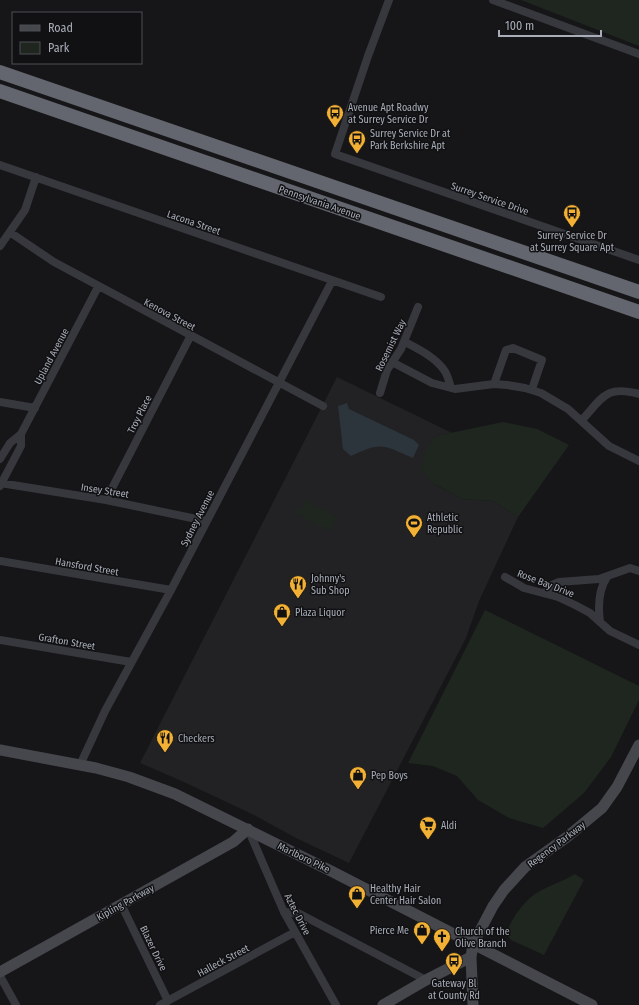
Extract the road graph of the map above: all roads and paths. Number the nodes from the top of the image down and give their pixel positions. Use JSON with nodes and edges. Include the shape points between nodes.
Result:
{"nodes":[{"id":1,"x":389,"y":0,"type":"edge"},
{"id":2,"x":493,"y":0,"type":"edge"},
{"id":3,"x":639,"y":54,"type":"edge"},
{"id":4,"x":0,"y":72,"type":"edge"},
{"id":5,"x":0,"y":91,"type":"edge"},
{"id":6,"x":0,"y":165,"type":"edge"},
{"id":7,"x":36,"y":177,"type":"junction"},
{"id":8,"x":11,"y":233,"type":"junction"},
{"id":9,"x":0,"y":246,"type":"edge"},
{"id":10,"x":639,"y":260,"type":"edge"},
{"id":11,"x":332,"y":281,"type":"junction"},
{"id":12,"x":98,"y":287,"type":"junction"},
{"id":13,"x":639,"y":292,"type":"edge"},
{"id":14,"x":381,"y":297,"type":"dead end"},
{"id":15,"x":418,"y":307,"type":"dead end"},
{"id":16,"x":639,"y":312,"type":"edge"},
{"id":17,"x":190,"y":337,"type":"junction"},
{"id":18,"x":404,"y":342,"type":"junction"},
{"id":19,"x":392,"y":362,"type":"junction"},
{"id":20,"x":279,"y":383,"type":"junction"},
{"id":21,"x":494,"y":384,"type":"junction"},
{"id":22,"x":451,"y":388,"type":"junction"},
{"id":23,"x":532,"y":389,"type":"junction"},
{"id":24,"x":380,"y":393,"type":"dead end"},
{"id":25,"x":639,"y":394,"type":"edge"},
{"id":26,"x":0,"y":402,"type":"edge"},
{"id":27,"x":323,"y":406,"type":"dead end"},
{"id":28,"x":35,"y":408,"type":"junction"},
{"id":29,"x":582,"y":420,"type":"junction"},
{"id":30,"x":21,"y":434,"type":"junction"},
{"id":31,"x":0,"y":460,"type":"edge"},
{"id":32,"x":639,"y":461,"type":"edge"},
{"id":33,"x":1,"y":484,"type":"edge"},
{"id":34,"x":106,"y":500,"type":"junction"},
{"id":35,"x":206,"y":521,"type":"junction"},
{"id":36,"x":0,"y":561,"type":"edge"},
{"id":37,"x":639,"y":571,"type":"edge"},
{"id":38,"x":505,"y":577,"type":"dead end"},
{"id":39,"x":607,"y":577,"type":"junction"},
{"id":40,"x":171,"y":590,"type":"junction"},
{"id":41,"x":545,"y":594,"type":"junction"},
{"id":42,"x":600,"y":622,"type":"junction"},
{"id":43,"x":0,"y":640,"type":"edge"},
{"id":44,"x":639,"y":645,"type":"edge"},
{"id":45,"x":130,"y":662,"type":"junction"},
{"id":46,"x":639,"y":745,"type":"edge"},
{"id":47,"x":0,"y":750,"type":"edge"},
{"id":48,"x":80,"y":764,"type":"junction"},
{"id":49,"x":248,"y":829,"type":"junction"},
{"id":50,"x":121,"y":904,"type":"junction"},
{"id":51,"x":284,"y":912,"type":"junction"},
{"id":52,"x":295,"y":932,"type":"junction"},
{"id":53,"x":473,"y":944,"type":"junction"},
{"id":54,"x":471,"y":957,"type":"junction"},
{"id":55,"x":0,"y":972,"type":"edge"},
{"id":56,"x":0,"y":976,"type":"edge"},
{"id":57,"x":426,"y":980,"type":"junction"},
{"id":58,"x":172,"y":1002,"type":"edge"},
{"id":59,"x":16,"y":1005,"type":"edge"},
{"id":60,"x":160,"y":1005,"type":"edge"},
{"id":61,"x":336,"y":1005,"type":"edge"},
{"id":62,"x":383,"y":1005,"type":"edge"},
{"id":63,"x":473,"y":1005,"type":"edge"},
{"id":64,"x":592,"y":1005,"type":"edge"}],
"edges":[{"from":1,"to":10,"type":"street","name":"Surrey Service Drive","via":[[335,154]]},
{"from":2,"to":3,"type":"street"},
{"from":4,"to":13,"type":"highway","name":"Pennsylvania Avenue"},
{"from":5,"to":16,"type":"highway","name":"Pennsylvania Avenue"},
{"from":6,"to":7,"type":"street","name":"Lacona Street"},
{"from":7,"to":8,"type":"street","via":[[24,210]]},
{"from":7,"to":11,"type":"street","name":"Lacona Street"},
{"from":8,"to":9,"type":"street"},
{"from":8,"to":12,"type":"street","name":"Kenova Street"},
{"from":11,"to":14,"type":"street","name":"Lacona Street"},
{"from":11,"to":20,"type":"street","name":"Sydney Avenue"},
{"from":12,"to":17,"type":"street","name":"Kenova Street"},
{"from":12,"to":28,"type":"street","name":"Upland Avenue"},
{"from":15,"to":18,"type":"street","name":"Rosemist Way"},
{"from":17,"to":20,"type":"street","name":"Kenova Street"},
{"from":17,"to":34,"type":"street","name":"Troy Place"},
{"from":18,"to":19,"type":"street","name":"Rosemist Way"},
{"from":18,"to":22,"type":"street","via":[[441,366],[446,372]]},
{"from":19,"to":22,"type":"street","via":[[432,383]]},
{"from":19,"to":24,"type":"street","name":"Rosemist Way","via":[[385,374]]},
{"from":20,"to":27,"type":"street","name":"Kenova Street"},
{"from":20,"to":35,"type":"street","name":"Sydney Avenue"},
{"from":21,"to":22,"type":"street"},
{"from":21,"to":23,"type":"street"},
{"from":21,"to":23,"type":"street","via":[[506,350],[513,348],[542,360]]},
{"from":23,"to":29,"type":"street","via":[[561,404]]},
{"from":25,"to":29,"type":"street","via":[[612,391]]},
{"from":26,"to":28,"type":"street"},
{"from":28,"to":30,"type":"street","name":"Upland Avenue"},
{"from":29,"to":32,"type":"street","via":[[609,446]]},
{"from":30,"to":31,"type":"street","name":"Upland Avenue","via":[[10,443]]},
{"from":30,"to":33,"type":"street","name":"Upland Avenue","via":[[21,446]]},
{"from":33,"to":34,"type":"street","name":"Insey Street"},
{"from":34,"to":35,"type":"street","name":"Insey Street"},
{"from":35,"to":40,"type":"street","name":"Sydney Avenue"},
{"from":36,"to":40,"type":"street","name":"Hansford Street"},
{"from":37,"to":39,"type":"street","via":[[630,568]]},
{"from":38,"to":41,"type":"street","name":"Rose Bay Drive","via":[[524,588]]},
{"from":39,"to":41,"type":"street","via":[[559,582],[552,585]]},
{"from":39,"to":42,"type":"street","via":[[600,597]]},
{"from":40,"to":45,"type":"street","name":"Sydney Avenue"},
{"from":41,"to":42,"type":"street","name":"Rose Bay Drive","via":[[575,605]]},
{"from":42,"to":44,"type":"street","name":"Rose Bay Drive","via":[[610,631]]},
{"from":43,"to":45,"type":"street","name":"Grafton Street"},
{"from":45,"to":48,"type":"street","name":"Sydney Avenue"},
{"from":46,"to":53,"type":"street","name":"Regency Parkway","via":[[602,808],[525,868],[504,890]]},
{"from":47,"to":48,"type":"street","name":"Marlboro Pike"},
{"from":48,"to":49,"type":"street","name":"Marlboro Pike","via":[[156,786]]},
{"from":49,"to":50,"type":"street","name":"Kipling Parkway","via":[[233,842]]},
{"from":49,"to":51,"type":"street","name":"Aztec Drive"},
{"from":49,"to":53,"type":"street","name":"Marlboro Pike"},
{"from":50,"to":55,"type":"street","name":"Kipling Parkway"},
{"from":50,"to":58,"type":"street","name":"Blazer Drive"},
{"from":51,"to":52,"type":"street","name":"Aztec Drive"},
{"from":51,"to":57,"type":"street","via":[[298,913]]},
{"from":52,"to":58,"type":"street","name":"Halleck Street"},
{"from":52,"to":61,"type":"street","name":"Aztec Drive"},
{"from":53,"to":54,"type":"street","name":"Regency Parkway"},
{"from":53,"to":64,"type":"street","name":"Marlboro Pike"},
{"from":54,"to":57,"type":"street"},
{"from":54,"to":63,"type":"street","name":"Regency Parkway"},
{"from":56,"to":59,"type":"street"},
{"from":57,"to":62,"type":"street"},
{"from":58,"to":60,"type":"street","name":"Halleck Street"}]}
